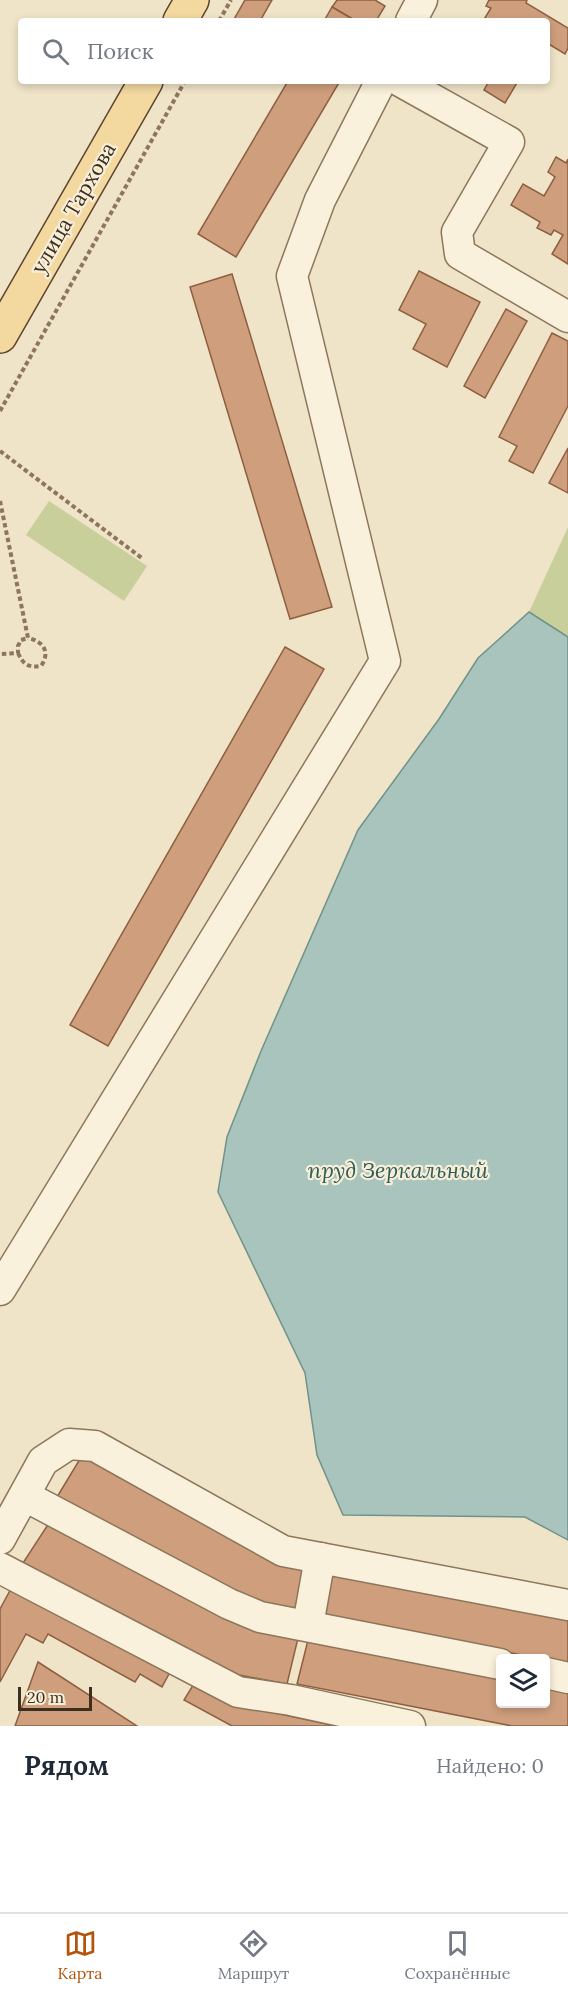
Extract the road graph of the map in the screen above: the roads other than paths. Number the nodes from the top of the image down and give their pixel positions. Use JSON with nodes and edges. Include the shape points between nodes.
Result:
{"nodes":[{"id":1,"x":192,"y":0,"type":"edge"},
{"id":2,"x":422,"y":0,"type":"edge"},
{"id":3,"x":182,"y":18,"type":"edge"},
{"id":4,"x":413,"y":18,"type":"edge"},
{"id":5,"x":144,"y":84,"type":"edge"},
{"id":6,"x":379,"y":84,"type":"edge"},
{"id":7,"x":405,"y":84,"type":"edge"},
{"id":8,"x":568,"y":317,"type":"edge"},
{"id":9,"x":0,"y":336,"type":"edge"},
{"id":10,"x":0,"y":1290,"type":"edge"},
{"id":11,"x":25,"y":1496,"type":"junction"},
{"id":12,"x":0,"y":1539,"type":"edge"},
{"id":13,"x":320,"y":1558,"type":"junction"},
{"id":14,"x":0,"y":1568,"type":"edge"},
{"id":15,"x":568,"y":1605,"type":"edge"},
{"id":16,"x":308,"y":1626,"type":"junction"},
{"id":17,"x":496,"y":1663,"type":"edge"},
{"id":18,"x":550,"y":1674,"type":"edge"},
{"id":19,"x":568,"y":1677,"type":"edge"},
{"id":20,"x":410,"y":1726,"type":"edge"}],
"edges":[{"from":1,"to":3,"type":"main road"},
{"from":2,"to":4,"type":"lane"},
{"from":5,"to":9,"type":"main road","name":"улица Тархова"},
{"from":6,"to":10,"type":"lane","via":[[320,200],[292,276],[385,661]]},
{"from":7,"to":8,"type":"lane","via":[[509,142],[457,232],[460,254]]},
{"from":11,"to":12,"type":"lane"},
{"from":11,"to":13,"type":"lane","via":[[43,1461],[69,1444],[95,1446],[283,1551]]},
{"from":11,"to":16,"type":"lane","via":[[229,1604],[260,1617]]},
{"from":13,"to":15,"type":"lane"},
{"from":13,"to":16,"type":"lane"},
{"from":14,"to":20,"type":"lane","via":[[238,1692]]},
{"from":16,"to":17,"type":"lane"},
{"from":18,"to":19,"type":"lane"}]}
